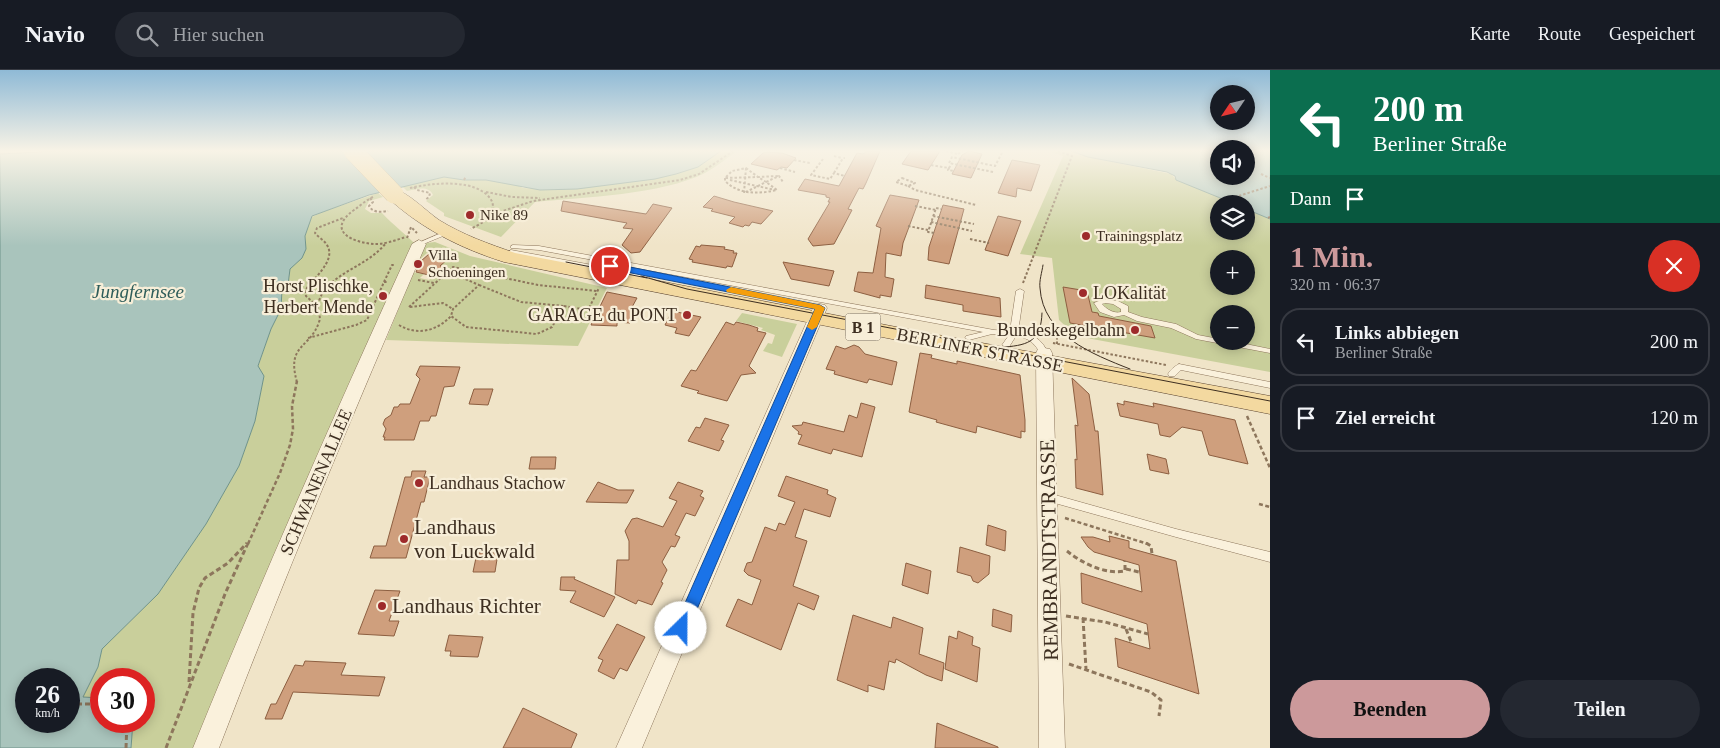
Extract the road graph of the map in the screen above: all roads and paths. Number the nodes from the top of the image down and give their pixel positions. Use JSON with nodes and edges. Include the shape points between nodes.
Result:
{"nodes":[{"id":1,"x":387,"y":183,"type":"edge"},
{"id":2,"x":419,"y":183,"type":"edge"},
{"id":3,"x":661,"y":183,"type":"edge"},
{"id":4,"x":726,"y":183,"type":"edge"},
{"id":5,"x":745,"y":183,"type":"joint"},
{"id":6,"x":765,"y":183,"type":"edge"},
{"id":7,"x":767,"y":183,"type":"edge"},
{"id":8,"x":897,"y":183,"type":"edge"},
{"id":9,"x":914,"y":183,"type":"edge"},
{"id":10,"x":1062,"y":183,"type":"edge"},
{"id":11,"x":414,"y":186,"type":"junction"},
{"id":12,"x":758,"y":186,"type":"junction"},
{"id":13,"x":908,"y":186,"type":"junction"},
{"id":14,"x":1270,"y":186,"type":"edge"},
{"id":15,"x":777,"y":190,"type":"junction"},
{"id":16,"x":482,"y":191,"type":"junction"},
{"id":17,"x":744,"y":193,"type":"junction"},
{"id":18,"x":1242,"y":195,"type":"edge"},
{"id":19,"x":402,"y":197,"type":"junction"},
{"id":20,"x":370,"y":198,"type":"junction"},
{"id":21,"x":548,"y":198,"type":"junction"},
{"id":22,"x":976,"y":205,"type":"dead end"},
{"id":23,"x":915,"y":206,"type":"dead end"},
{"id":24,"x":941,"y":209,"type":"dead end"},
{"id":25,"x":936,"y":210,"type":"junction"},
{"id":26,"x":386,"y":211,"type":"dead end"},
{"id":27,"x":490,"y":216,"type":"junction"},
{"id":28,"x":934,"y":216,"type":"junction"},
{"id":29,"x":343,"y":218,"type":"junction"},
{"id":30,"x":931,"y":222,"type":"junction"},
{"id":31,"x":974,"y":224,"type":"dead end"},
{"id":32,"x":908,"y":226,"type":"dead end"},
{"id":33,"x":929,"y":230,"type":"junction"},
{"id":34,"x":972,"y":231,"type":"dead end"},
{"id":35,"x":934,"y":233,"type":"dead end"},
{"id":36,"x":463,"y":236,"type":"junction"},
{"id":37,"x":406,"y":237,"type":"dead end"},
{"id":38,"x":970,"y":238,"type":"dead end"},
{"id":39,"x":989,"y":243,"type":"dead end"},
{"id":40,"x":386,"y":244,"type":"junction"},
{"id":41,"x":419,"y":244,"type":"joint"},
{"id":42,"x":448,"y":272,"type":"junction"},
{"id":43,"x":409,"y":281,"type":"junction"},
{"id":44,"x":310,"y":283,"type":"junction"},
{"id":45,"x":435,"y":284,"type":"junction"},
{"id":46,"x":289,"y":285,"type":"dead end"},
{"id":47,"x":479,"y":286,"type":"junction"},
{"id":48,"x":1020,"y":291,"type":"joint"},
{"id":49,"x":317,"y":306,"type":"junction"},
{"id":50,"x":564,"y":306,"type":"junction"},
{"id":51,"x":807,"y":306,"type":"junction"},
{"id":52,"x":453,"y":310,"type":"junction"},
{"id":53,"x":1124,"y":313,"type":"dead end"},
{"id":54,"x":451,"y":316,"type":"junction"},
{"id":55,"x":396,"y":322,"type":"dead end"},
{"id":56,"x":306,"y":338,"type":"junction"},
{"id":57,"x":1022,"y":344,"type":"junction"},
{"id":58,"x":1270,"y":351,"type":"edge"},
{"id":59,"x":1176,"y":371,"type":"junction"},
{"id":60,"x":1270,"y":385,"type":"edge"},
{"id":61,"x":1270,"y":392,"type":"edge"},
{"id":62,"x":1270,"y":405,"type":"edge"},
{"id":63,"x":1244,"y":410,"type":"dead end"},
{"id":64,"x":1270,"y":468,"type":"edge"},
{"id":65,"x":1259,"y":504,"type":"dead end"},
{"id":66,"x":1048,"y":505,"type":"junction"},
{"id":67,"x":1270,"y":507,"type":"edge"},
{"id":68,"x":249,"y":541,"type":"junction"},
{"id":69,"x":1049,"y":544,"type":"junction"},
{"id":70,"x":1152,"y":554,"type":"dead end"},
{"id":71,"x":1270,"y":556,"type":"edge"},
{"id":72,"x":1125,"y":561,"type":"dead end"},
{"id":73,"x":1126,"y":568,"type":"junction"},
{"id":74,"x":1140,"y":572,"type":"dead end"},
{"id":75,"x":1050,"y":616,"type":"junction"},
{"id":76,"x":1083,"y":618,"type":"junction"},
{"id":77,"x":1126,"y":629,"type":"junction"},
{"id":78,"x":1148,"y":634,"type":"dead end"},
{"id":79,"x":1132,"y":644,"type":"dead end"},
{"id":80,"x":1050,"y":658,"type":"junction"},
{"id":81,"x":1086,"y":669,"type":"junction"},
{"id":82,"x":188,"y":688,"type":"junction"},
{"id":83,"x":1159,"y":716,"type":"dead end"},
{"id":84,"x":127,"y":733,"type":"edge"},
{"id":85,"x":126,"y":748,"type":"edge"},
{"id":86,"x":166,"y":748,"type":"edge"},
{"id":87,"x":206,"y":748,"type":"edge"},
{"id":88,"x":629,"y":748,"type":"edge"},
{"id":89,"x":1052,"y":748,"type":"edge"}],
"edges":[{"from":1,"to":19,"type":"main road","number":"B 1","bridge":true},
{"from":2,"to":11,"type":"path"},
{"from":3,"to":21,"type":"path"},
{"from":4,"to":17,"type":"path"},
{"from":5,"to":12,"type":"path"},
{"from":5,"to":17,"type":"path"},
{"from":6,"to":12,"type":"path"},
{"from":7,"to":15,"type":"path"},
{"from":8,"to":13,"type":"path"},
{"from":9,"to":13,"type":"path"},
{"from":10,"to":48,"type":"path"},
{"from":11,"to":16,"type":"path","via":[[453,183]]},
{"from":11,"to":19,"type":"path"},
{"from":11,"to":19,"type":"path","via":[[430,193],[429,198]]},
{"from":12,"to":15,"type":"path"},
{"from":12,"to":17,"type":"path"},
{"from":13,"to":22,"type":"path"},
{"from":14,"to":18,"type":"path"},
{"from":15,"to":17,"type":"path"},
{"from":16,"to":21,"type":"path","via":[[512,198]]},
{"from":16,"to":27,"type":"path","via":[[493,202]]},
{"from":19,"to":20,"type":"path"},
{"from":19,"to":36,"type":"main road","name":"BERLINER STRASSE","number":"B 1","via":[[425,221]]},
{"from":20,"to":26,"type":"path","via":[[373,202],[370,209]]},
{"from":20,"to":29,"type":"path"},
{"from":21,"to":27,"type":"path","via":[[520,204]]},
{"from":23,"to":25,"type":"path"},
{"from":24,"to":25,"type":"path"},
{"from":25,"to":28,"type":"path"},
{"from":27,"to":36,"type":"path"},
{"from":28,"to":30,"type":"path"},
{"from":28,"to":31,"type":"path"},
{"from":29,"to":40,"type":"path","via":[[340,230],[351,239],[368,244]]},
{"from":29,"to":44,"type":"path","via":[[317,228],[317,237],[327,244],[329,256]]},
{"from":30,"to":33,"type":"path"},
{"from":30,"to":34,"type":"path"},
{"from":32,"to":33,"type":"path"},
{"from":33,"to":35,"type":"path"},
{"from":36,"to":41,"type":"lane","name":"SCHWANENALLEE"},
{"from":36,"to":51,"type":"main road","name":"BERLINER STRASSE","number":"B 1"},
{"from":36,"to":51,"type":"main road","name":"BERLINER STRASSE","number":"B 1","via":[[511,258],[682,292]]},
{"from":37,"to":40,"type":"path"},
{"from":38,"to":39,"type":"path"},
{"from":40,"to":49,"type":"path","via":[[377,256],[339,277],[325,290]]},
{"from":41,"to":43,"type":"street","name":"SCHWANENALLEE"},
{"from":42,"to":45,"type":"path"},
{"from":42,"to":47,"type":"path"},
{"from":42,"to":50,"type":"path","via":[[453,267],[538,285],[598,291],[588,310]]},
{"from":43,"to":45,"type":"path"},
{"from":43,"to":56,"type":"path","via":[[384,282],[367,320]]},
{"from":43,"to":87,"type":"street","name":"SCHWANENALLEE","via":[[250,637]]},
{"from":44,"to":46,"type":"path"},
{"from":44,"to":49,"type":"path","via":[[306,296]]},
{"from":45,"to":52,"type":"path","via":[[409,307],[443,303]]},
{"from":47,"to":50,"type":"path","via":[[521,302]]},
{"from":47,"to":52,"type":"path"},
{"from":48,"to":57,"type":"lane"},
{"from":49,"to":56,"type":"path","via":[[320,320]]},
{"from":50,"to":54,"type":"path","via":[[552,327],[537,334],[466,327]]},
{"from":51,"to":57,"type":"main road","name":"BERLINER STRASSE","number":"B 1"},
{"from":51,"to":57,"type":"lane"},
{"from":51,"to":57,"type":"main road","name":"BERLINER STRASSE","number":"B 1","via":[[969,338]]},
{"from":51,"to":88,"type":"street"},
{"from":52,"to":54,"type":"path"},
{"from":53,"to":58,"type":"lane","via":[[1173,326],[1196,337]]},
{"from":54,"to":55,"type":"path","via":[[440,326],[426,330],[405,329]]},
{"from":56,"to":68,"type":"path","via":[[294,360],[293,372],[297,381],[290,445]]},
{"from":57,"to":59,"type":"main road","name":"BERLINER STRASSE","number":"B 1"},
{"from":57,"to":59,"type":"path","via":[[1057,344]]},
{"from":57,"to":62,"type":"main road","name":"BERLINER STRASSE","number":"B 1"},
{"from":57,"to":66,"type":"street","name":"REMBRANDTSTRASSE"},
{"from":59,"to":60,"type":"lane"},
{"from":59,"to":61,"type":"main road","name":"BERLINER STRASSE","number":"B 1"},
{"from":63,"to":64,"type":"path"},
{"from":65,"to":67,"type":"path"},
{"from":66,"to":69,"type":"street","name":"REMBRANDTSTRASSE"},
{"from":66,"to":70,"type":"path","via":[[1145,542],[1151,546]]},
{"from":66,"to":71,"type":"lane"},
{"from":68,"to":82,"type":"path"},
{"from":68,"to":82,"type":"path","via":[[197,588]]},
{"from":69,"to":73,"type":"path","via":[[1066,550],[1083,562],[1117,573]]},
{"from":69,"to":75,"type":"street","name":"REMBRANDTSTRASSE"},
{"from":72,"to":73,"type":"path"},
{"from":73,"to":74,"type":"path"},
{"from":75,"to":76,"type":"path"},
{"from":75,"to":80,"type":"street","name":"REMBRANDTSTRASSE"},
{"from":76,"to":77,"type":"path"},
{"from":76,"to":81,"type":"path"},
{"from":77,"to":78,"type":"path"},
{"from":77,"to":79,"type":"path"},
{"from":80,"to":81,"type":"path"},
{"from":80,"to":89,"type":"street","name":"REMBRANDTSTRASSE"},
{"from":81,"to":83,"type":"path","via":[[1156,695],[1161,703]]},
{"from":82,"to":86,"type":"path"},
{"from":84,"to":85,"type":"path"}]}
